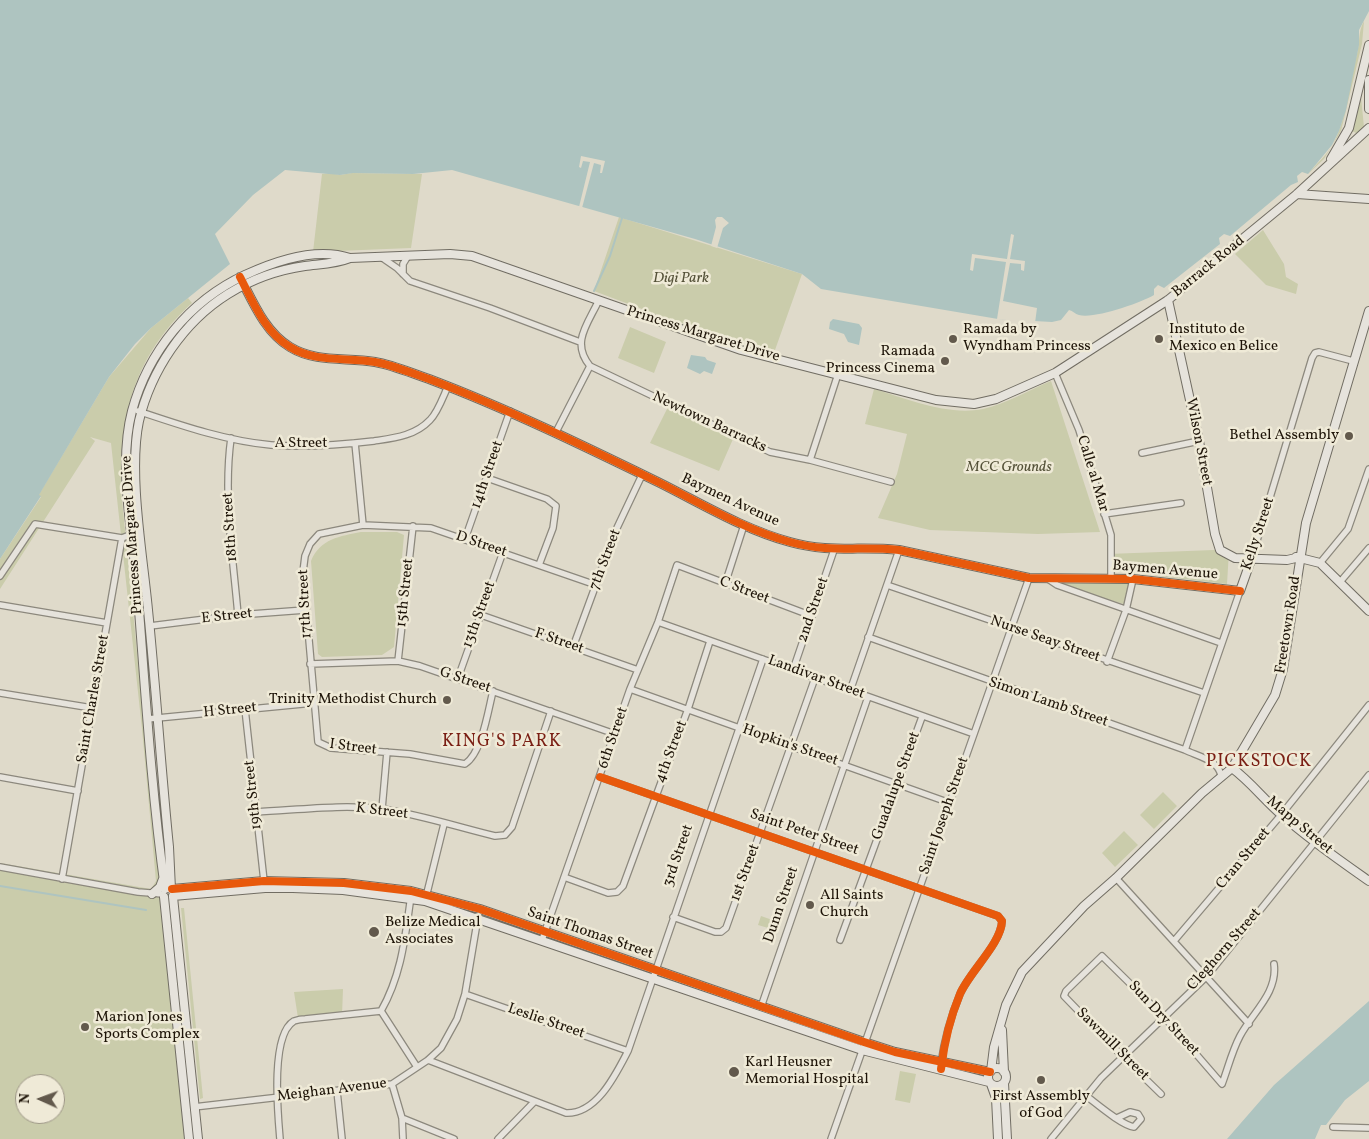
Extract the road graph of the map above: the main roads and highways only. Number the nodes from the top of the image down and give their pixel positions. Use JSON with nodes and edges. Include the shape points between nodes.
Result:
{"nodes":[{"id":1,"x":1369,"y":45,"type":"edge"},
{"id":2,"x":1369,"y":80,"type":"edge"},
{"id":3,"x":1369,"y":109,"type":"edge"},
{"id":4,"x":1350,"y":124,"type":"junction"},
{"id":5,"x":1367,"y":131,"type":"edge"},
{"id":6,"x":1328,"y":164,"type":"junction"},
{"id":7,"x":1297,"y":194,"type":"junction"},
{"id":8,"x":1369,"y":199,"type":"edge"},
{"id":9,"x":350,"y":258,"type":"junction"},
{"id":10,"x":261,"y":276,"type":"junction"},
{"id":11,"x":242,"y":281,"type":"junction"},
{"id":12,"x":228,"y":293,"type":"junction"},
{"id":13,"x":1168,"y":300,"type":"junction"},
{"id":14,"x":253,"y":302,"type":"junction"},
{"id":15,"x":1369,"y":310,"type":"edge"},
{"id":16,"x":1055,"y":373,"type":"joint"},
{"id":17,"x":136,"y":532,"type":"junction"},
{"id":18,"x":1252,"y":557,"type":"junction"},
{"id":19,"x":1300,"y":557,"type":"junction"},
{"id":20,"x":1240,"y":591,"type":"joint"},
{"id":21,"x":1369,"y":611,"type":"edge"},
{"id":22,"x":1232,"y":768,"type":"junction"},
{"id":23,"x":163,"y":877,"type":"junction"},
{"id":24,"x":1369,"y":881,"type":"edge"},
{"id":25,"x":293,"y":885,"type":"junction"},
{"id":26,"x":169,"y":893,"type":"junction"},
{"id":27,"x":152,"y":894,"type":"road end"},
{"id":28,"x":426,"y":897,"type":"junction"},
{"id":29,"x":544,"y":936,"type":"junction"},
{"id":30,"x":653,"y":974,"type":"junction"},
{"id":31,"x":1002,"y":1023,"type":"junction"},
{"id":32,"x":863,"y":1046,"type":"junction"},
{"id":33,"x":994,"y":1047,"type":"junction"},
{"id":34,"x":941,"y":1066,"type":"junction"},
{"id":35,"x":977,"y":1069,"type":"junction"},
{"id":36,"x":990,"y":1071,"type":"junction"},
{"id":37,"x":1004,"y":1072,"type":"junction"},
{"id":38,"x":990,"y":1083,"type":"junction"},
{"id":39,"x":1004,"y":1083,"type":"junction"},
{"id":40,"x":189,"y":1139,"type":"edge"},
{"id":41,"x":198,"y":1139,"type":"edge"},
{"id":42,"x":998,"y":1139,"type":"edge"},
{"id":43,"x":1007,"y":1139,"type":"edge"}],
"edges":[{"from":1,"to":4,"type":"main road"},
{"from":2,"to":3,"type":"main road"},
{"from":4,"to":5,"type":"main road","via":[[1353,135],[1358,137]]},
{"from":4,"to":6,"type":"main road"},
{"from":5,"to":6,"type":"main road"},
{"from":6,"to":7,"type":"main road","name":"Barrack Road"},
{"from":7,"to":8,"type":"main road"},
{"from":7,"to":13,"type":"main road","name":"Barrack Road"},
{"from":9,"to":10,"type":"main road","name":"Princess Margaret Drive"},
{"from":9,"to":11,"type":"main road","name":"Princess Margaret Drive","via":[[338,254],[295,258],[275,263]]},
{"from":9,"to":16,"type":"main road","name":"Princess Margaret Drive","via":[[472,256],[741,350],[936,400],[966,404],[996,399]]},
{"from":10,"to":11,"type":"main road","name":"Princess Margaret Drive"},
{"from":10,"to":14,"type":"main road","via":[[253,286]]},
{"from":11,"to":12,"type":"main road","name":"Princess Margaret Drive"},
{"from":11,"to":14,"type":"main road","name":"Baymen Avenue"},
{"from":11,"to":17,"type":"main road","name":"Princess Margaret Drive","via":[[204,300],[169,335],[149,367],[132,410],[126,460]]},
{"from":12,"to":14,"type":"main road","via":[[241,292]]},
{"from":12,"to":17,"type":"main road","name":"Princess Margaret Drive","via":[[191,324],[168,355],[149,391],[136,449]]},
{"from":13,"to":16,"type":"main road","name":"Barrack Road"},
{"from":13,"to":18,"type":"main road","name":"Wilson Street","via":[[1220,550],[1235,558]]},
{"from":14,"to":20,"type":"main road","name":"Baymen Avenue","via":[[273,333],[296,351],[320,358],[375,362],[448,386],[556,432],[744,525],[790,542],[834,550],[899,550],[1029,578],[1133,579]]},
{"from":15,"to":19,"type":"main road","name":"Freetown Road","via":[[1308,512]]},
{"from":17,"to":23,"type":"main road","name":"Princess Margaret Drive","via":[[147,719]]},
{"from":17,"to":26,"type":"main road","name":"Princess Margaret Drive","via":[[150,626],[170,856]]},
{"from":18,"to":19,"type":"main road","name":"Wilson Street","via":[[1286,560]]},
{"from":18,"to":20,"type":"main road","name":"Kelly Street"},
{"from":19,"to":21,"type":"main road","via":[[1320,563]]},
{"from":19,"to":22,"type":"main road","name":"Freetown Road","via":[[1280,682]]},
{"from":22,"to":24,"type":"main road","name":"Mapp Street","via":[[1254,785],[1281,815]]},
{"from":22,"to":31,"type":"main road","name":"Freetown Road","via":[[1032,959],[1013,988]]},
{"from":23,"to":26,"type":"main road","name":"Princess Margaret Drive"},
{"from":23,"to":27,"type":"main road","via":[[160,887]]},
{"from":25,"to":26,"type":"main road","name":"Saint Thomas Street"},
{"from":25,"to":26,"type":"main road","name":"Saint Thomas Street","via":[[264,881]]},
{"from":25,"to":28,"type":"main road","name":"Saint Thomas Street","via":[[344,883]]},
{"from":26,"to":40,"type":"main road","name":"Princess Margaret Drive"},
{"from":26,"to":41,"type":"main road","name":"Princess Margaret Drive"},
{"from":28,"to":29,"type":"main road","name":"Saint Thomas Street","via":[[478,918]]},
{"from":28,"to":29,"type":"main road","name":"Saint Thomas Street","via":[[480,909]]},
{"from":29,"to":30,"type":"main road","name":"Saint Thomas Street"},
{"from":30,"to":32,"type":"main road","name":"Saint Thomas Street"},
{"from":30,"to":32,"type":"main road","name":"Saint Thomas Street","via":[[761,1007]]},
{"from":31,"to":33,"type":"main road","name":"Freetown Road"},
{"from":31,"to":37,"type":"main road","name":"Freetown Road"},
{"from":32,"to":34,"type":"main road","name":"Saint Thomas Street"},
{"from":33,"to":35,"type":"main road","via":[[988,1061]]},
{"from":33,"to":36,"type":"main road","name":"Freetown Road"},
{"from":34,"to":35,"type":"main road","name":"Saint Thomas Street"},
{"from":34,"to":38,"type":"main road","name":"Saint Thomas Street"},
{"from":35,"to":36,"type":"main road","name":"Saint Thomas Street"},
{"from":36,"to":37,"type":"main road","via":[[999,1068]]},
{"from":36,"to":38,"type":"main road"},
{"from":37,"to":39,"type":"main road"},
{"from":38,"to":39,"type":"main road","via":[[998,1086]]},
{"from":38,"to":42,"type":"main road","via":[[996,1098]]},
{"from":39,"to":43,"type":"main road"}]}
